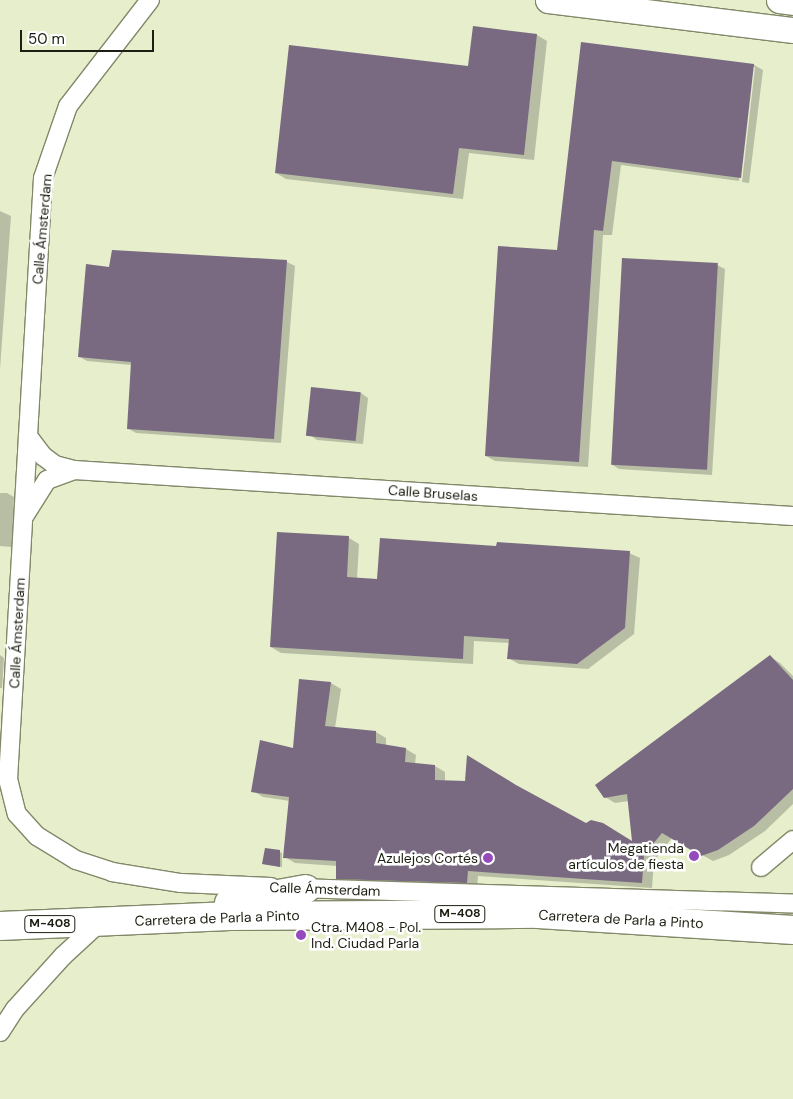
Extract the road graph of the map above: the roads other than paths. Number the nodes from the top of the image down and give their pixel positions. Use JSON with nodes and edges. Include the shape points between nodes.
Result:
{"nodes":[{"id":1,"x":150,"y":0,"type":"edge"},
{"id":2,"x":548,"y":0,"type":"edge"},
{"id":3,"x":779,"y":0,"type":"edge"},
{"id":4,"x":793,"y":2,"type":"edge"},
{"id":5,"x":793,"y":30,"type":"edge"},
{"id":6,"x":28,"y":436,"type":"junction"},
{"id":7,"x":74,"y":470,"type":"junction"},
{"id":8,"x":793,"y":516,"type":"edge"},
{"id":9,"x":24,"y":517,"type":"junction"},
{"id":10,"x":793,"y":840,"type":"edge"},
{"id":11,"x":762,"y":867,"type":"dead end"},
{"id":12,"x":306,"y":889,"type":"junction"},
{"id":13,"x":793,"y":904,"type":"edge"},
{"id":14,"x":127,"y":921,"type":"junction"},
{"id":15,"x":99,"y":922,"type":"junction"},
{"id":16,"x":0,"y":926,"type":"edge"},
{"id":17,"x":793,"y":930,"type":"edge"},
{"id":18,"x":0,"y":1032,"type":"edge"}],
"edges":[{"from":1,"to":6,"type":"street","name":"Calle Ámsterdam","via":[[68,106],[43,178]]},
{"from":2,"to":5,"type":"street"},
{"from":3,"to":4,"type":"street"},
{"from":6,"to":7,"type":"street","via":[[43,456],[55,465]]},
{"from":6,"to":9,"type":"street","name":"Calle Ámsterdam"},
{"from":7,"to":8,"type":"street","name":"Calle Bruselas"},
{"from":7,"to":9,"type":"street","via":[[47,480]]},
{"from":9,"to":12,"type":"street","name":"Calle Ámsterdam","via":[[8,779],[17,814],[37,836],[76,860],[112,872],[181,883]]},
{"from":10,"to":11,"type":"street"},
{"from":12,"to":13,"type":"street","name":"Calle Ámsterdam"},
{"from":12,"to":14,"type":"main road","number":"M-408"},
{"from":14,"to":15,"type":"main road","name":"Carretera de Parla a Pinto","number":"M-408"},
{"from":14,"to":17,"type":"main road","name":"Carretera de Parla a Pinto","number":"M-408","via":[[230,916],[538,914]]},
{"from":15,"to":16,"type":"main road","name":"Carretera de Parla a Pinto","number":"M-408"},
{"from":15,"to":18,"type":"street","via":[[63,956]]}]}
